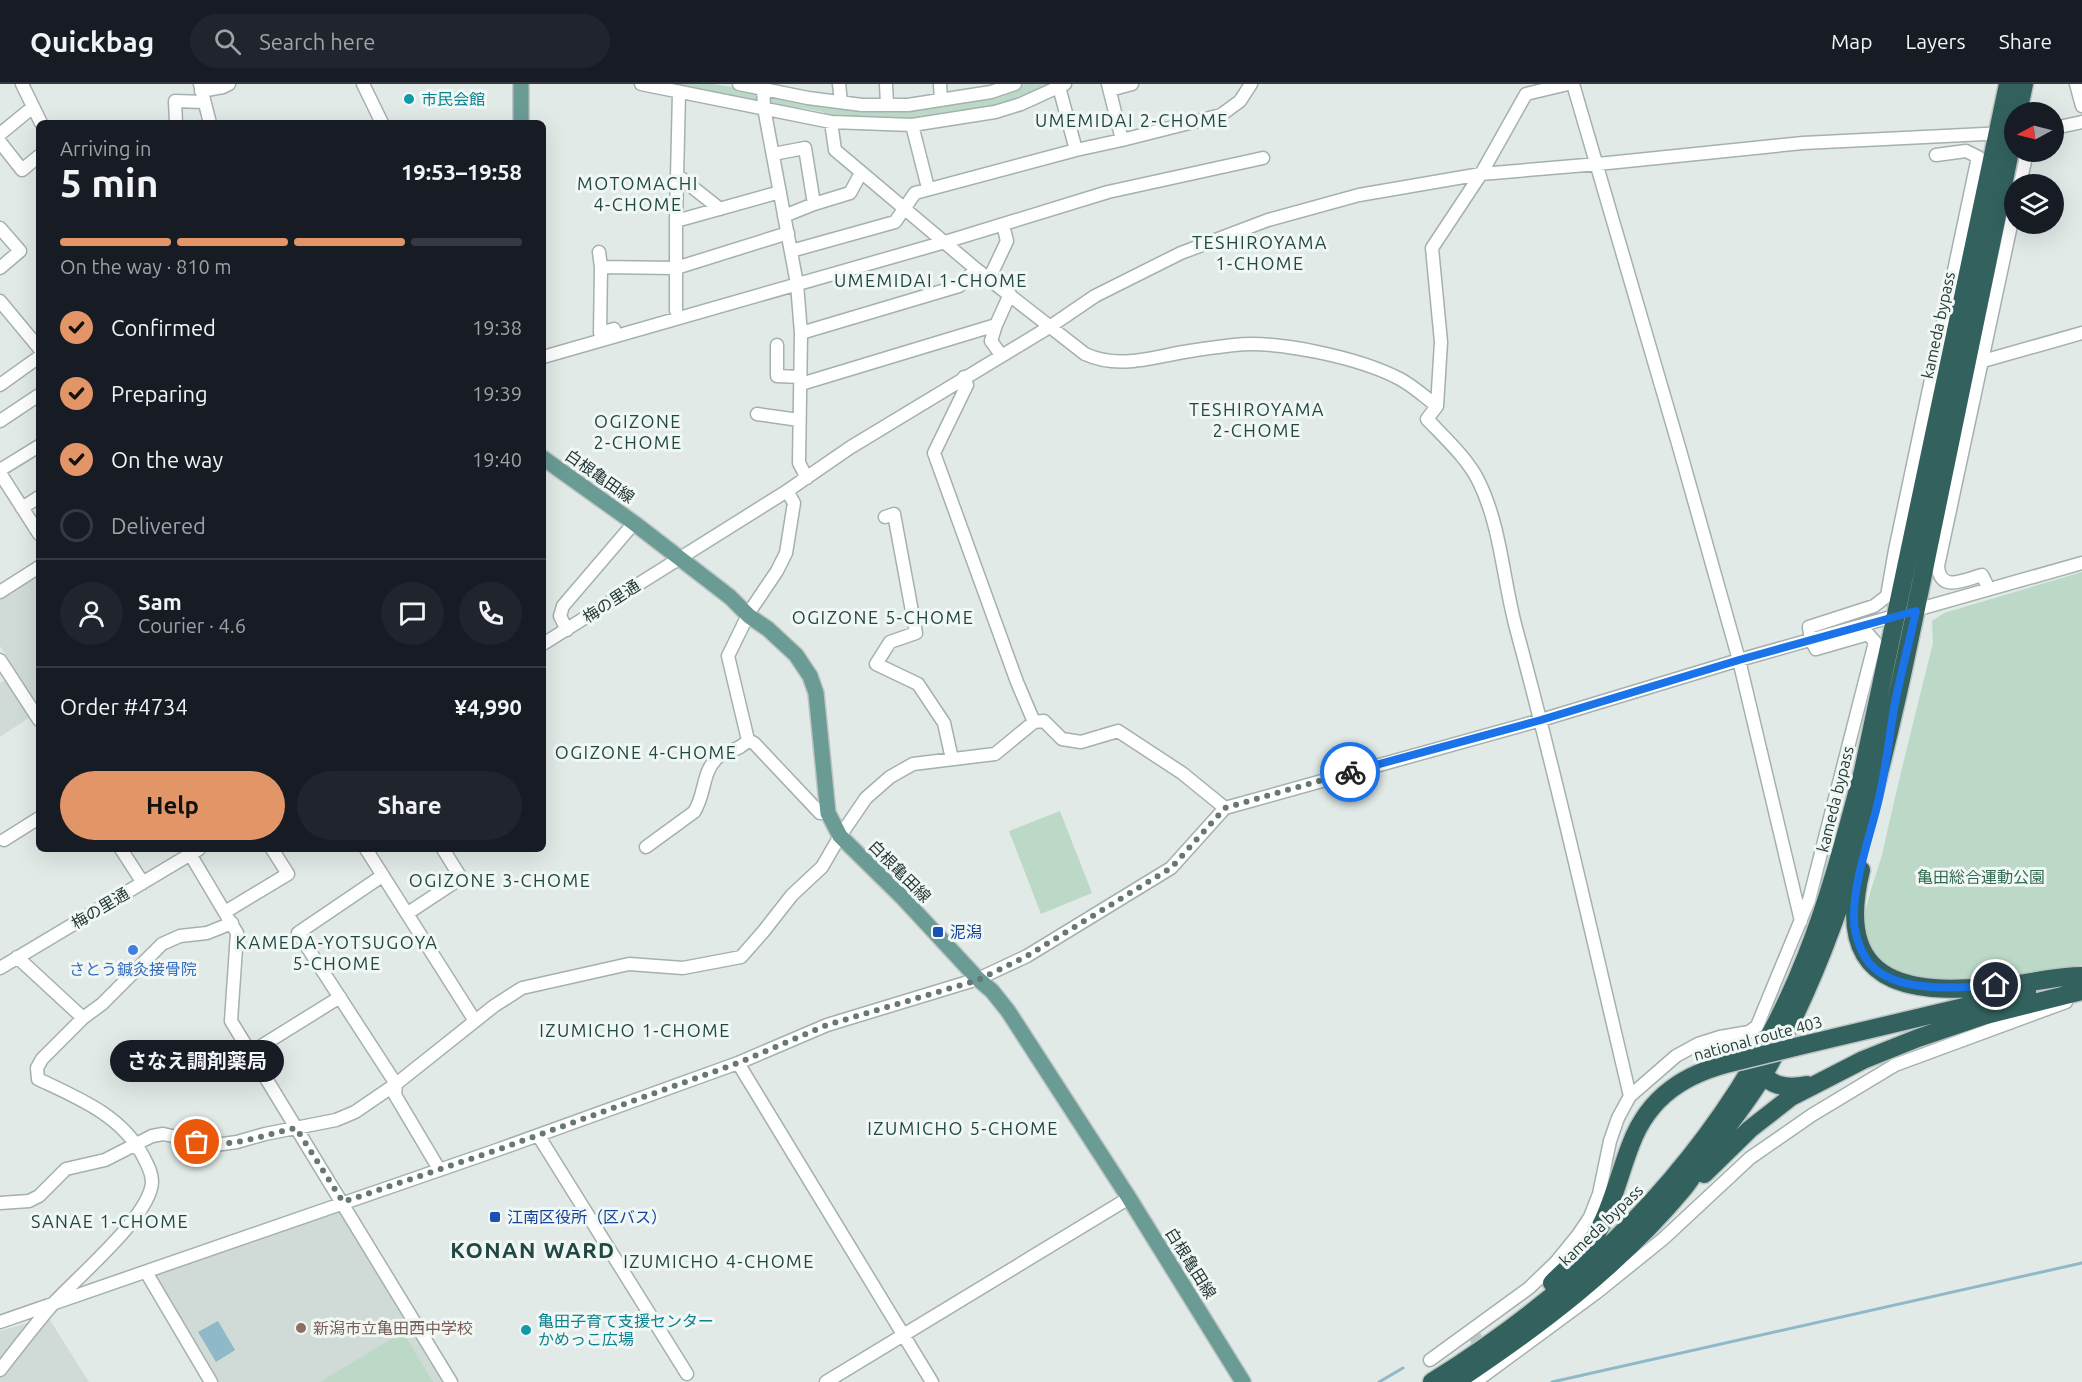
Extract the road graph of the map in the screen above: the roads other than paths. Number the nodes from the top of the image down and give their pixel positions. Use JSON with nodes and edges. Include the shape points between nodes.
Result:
{"nodes":[{"id":1,"x":22,"y":84,"type":"edge"},
{"id":2,"x":229,"y":84,"type":"edge"},
{"id":3,"x":363,"y":84,"type":"edge"},
{"id":4,"x":521,"y":84,"type":"edge"},
{"id":5,"x":641,"y":84,"type":"edge"},
{"id":6,"x":739,"y":84,"type":"edge"},
{"id":7,"x":839,"y":84,"type":"edge"},
{"id":8,"x":886,"y":84,"type":"edge"},
{"id":9,"x":940,"y":84,"type":"edge"},
{"id":10,"x":1015,"y":84,"type":"edge"},
{"id":11,"x":1132,"y":84,"type":"edge"},
{"id":12,"x":1251,"y":84,"type":"edge"},
{"id":13,"x":1568,"y":84,"type":"edge"},
{"id":14,"x":1573,"y":84,"type":"edge"},
{"id":15,"x":2008,"y":84,"type":"edge"},
{"id":16,"x":2024,"y":84,"type":"edge"},
{"id":17,"x":2076,"y":84,"type":"edge"},
{"id":18,"x":1062,"y":86,"type":"edge"},
{"id":19,"x":763,"y":87,"type":"edge"},
{"id":20,"x":1109,"y":87,"type":"edge"},
{"id":21,"x":991,"y":88,"type":"edge"},
{"id":22,"x":1535,"y":88,"type":"edge"},
{"id":23,"x":202,"y":92,"type":"edge"},
{"id":24,"x":680,"y":92,"type":"junction"},
{"id":25,"x":941,"y":100,"type":"junction"},
{"id":26,"x":841,"y":102,"type":"junction"},
{"id":27,"x":2009,"y":102,"type":"edge"},
{"id":28,"x":2020,"y":102,"type":"edge"},
{"id":29,"x":887,"y":105,"type":"junction"},
{"id":30,"x":33,"y":106,"type":"junction"},
{"id":31,"x":2082,"y":106,"type":"edge"},
{"id":32,"x":764,"y":108,"type":"junction"},
{"id":33,"x":995,"y":112,"type":"junction"},
{"id":34,"x":40,"y":120,"type":"edge"},
{"id":35,"x":176,"y":120,"type":"edge"},
{"id":36,"x":209,"y":120,"type":"edge"},
{"id":37,"x":381,"y":120,"type":"edge"},
{"id":38,"x":521,"y":120,"type":"edge"},
{"id":39,"x":831,"y":122,"type":"junction"},
{"id":40,"x":2082,"y":122,"type":"edge"},
{"id":41,"x":912,"y":125,"type":"junction"},
{"id":42,"x":2064,"y":126,"type":"edge"},
{"id":43,"x":2004,"y":133,"type":"edge"},
{"id":44,"x":0,"y":134,"type":"edge"},
{"id":45,"x":1122,"y":140,"type":"junction"},
{"id":46,"x":0,"y":142,"type":"edge"},
{"id":47,"x":1076,"y":150,"type":"junction"},
{"id":48,"x":773,"y":154,"type":"junction"},
{"id":49,"x":1936,"y":155,"type":"dead end"},
{"id":50,"x":36,"y":158,"type":"edge"},
{"id":51,"x":1263,"y":158,"type":"dead end"},
{"id":52,"x":2004,"y":159,"type":"edge"},
{"id":53,"x":2004,"y":162,"type":"edge"},
{"id":54,"x":1598,"y":164,"type":"junction"},
{"id":55,"x":861,"y":173,"type":"junction"},
{"id":56,"x":1481,"y":174,"type":"junction"},
{"id":57,"x":677,"y":175,"type":"junction"},
{"id":58,"x":928,"y":188,"type":"junction"},
{"id":59,"x":780,"y":192,"type":"junction"},
{"id":60,"x":814,"y":204,"type":"junction"},
{"id":61,"x":904,"y":207,"type":"junction"},
{"id":62,"x":720,"y":209,"type":"junction"},
{"id":63,"x":784,"y":216,"type":"junction"},
{"id":64,"x":676,"y":221,"type":"junction"},
{"id":65,"x":1003,"y":225,"type":"junction"},
{"id":66,"x":0,"y":228,"type":"edge"},
{"id":67,"x":788,"y":232,"type":"junction"},
{"id":68,"x":2009,"y":234,"type":"edge"},
{"id":69,"x":945,"y":242,"type":"junction"},
{"id":70,"x":791,"y":251,"type":"junction"},
{"id":71,"x":599,"y":252,"type":"dead end"},
{"id":72,"x":601,"y":267,"type":"junction"},
{"id":73,"x":0,"y":268,"type":"edge"},
{"id":74,"x":676,"y":268,"type":"junction"},
{"id":75,"x":976,"y":269,"type":"junction"},
{"id":76,"x":989,"y":279,"type":"junction"},
{"id":77,"x":796,"y":280,"type":"junction"},
{"id":78,"x":1010,"y":294,"type":"junction"},
{"id":79,"x":0,"y":301,"type":"edge"},
{"id":80,"x":676,"y":311,"type":"junction"},
{"id":81,"x":996,"y":326,"type":"junction"},
{"id":82,"x":1051,"y":326,"type":"junction"},
{"id":83,"x":801,"y":333,"type":"junction"},
{"id":84,"x":2082,"y":333,"type":"edge"},
{"id":85,"x":36,"y":344,"type":"edge"},
{"id":86,"x":777,"y":345,"type":"dead end"},
{"id":87,"x":1001,"y":355,"type":"junction"},
{"id":88,"x":546,"y":356,"type":"edge"},
{"id":89,"x":36,"y":359,"type":"edge"},
{"id":90,"x":1983,"y":361,"type":"junction"},
{"id":91,"x":1933,"y":371,"type":"dead end"},
{"id":92,"x":964,"y":377,"type":"junction"},
{"id":93,"x":801,"y":380,"type":"junction"},
{"id":94,"x":0,"y":385,"type":"edge"},
{"id":95,"x":36,"y":397,"type":"edge"},
{"id":96,"x":1437,"y":406,"type":"junction"},
{"id":97,"x":757,"y":414,"type":"dead end"},
{"id":98,"x":799,"y":420,"type":"junction"},
{"id":99,"x":0,"y":421,"type":"edge"},
{"id":100,"x":36,"y":448,"type":"edge"},
{"id":101,"x":546,"y":460,"type":"edge"},
{"id":102,"x":0,"y":472,"type":"edge"},
{"id":103,"x":807,"y":478,"type":"junction"},
{"id":104,"x":1909,"y":484,"type":"dead end"},
{"id":105,"x":787,"y":491,"type":"junction"},
{"id":106,"x":5,"y":494,"type":"edge"},
{"id":107,"x":36,"y":499,"type":"edge"},
{"id":108,"x":22,"y":508,"type":"junction"},
{"id":109,"x":885,"y":516,"type":"dead end"},
{"id":110,"x":634,"y":523,"type":"junction"},
{"id":111,"x":36,"y":529,"type":"edge"},
{"id":112,"x":679,"y":558,"type":"junction"},
{"id":113,"x":2082,"y":563,"type":"edge"},
{"id":114,"x":36,"y":569,"type":"edge"},
{"id":115,"x":1989,"y":589,"type":"junction"},
{"id":116,"x":0,"y":592,"type":"edge"},
{"id":117,"x":1916,"y":611,"type":"junction"},
{"id":118,"x":749,"y":616,"type":"junction"},
{"id":119,"x":1897,"y":616,"type":"junction"},
{"id":120,"x":567,"y":630,"type":"junction"},
{"id":121,"x":1811,"y":640,"type":"junction"},
{"id":122,"x":546,"y":642,"type":"edge"},
{"id":123,"x":1739,"y":660,"type":"junction"},
{"id":124,"x":1,"y":665,"type":"edge"},
{"id":125,"x":1894,"y":707,"type":"junction"},
{"id":126,"x":36,"y":716,"type":"edge"},
{"id":127,"x":1541,"y":720,"type":"junction"},
{"id":128,"x":1034,"y":722,"type":"junction"},
{"id":129,"x":748,"y":740,"type":"junction"},
{"id":130,"x":952,"y":759,"type":"junction"},
{"id":131,"x":1225,"y":808,"type":"junction"},
{"id":132,"x":828,"y":813,"type":"junction"},
{"id":133,"x":36,"y":820,"type":"edge"},
{"id":134,"x":840,"y":836,"type":"junction"},
{"id":135,"x":4,"y":840,"type":"dead end"},
{"id":136,"x":646,"y":847,"type":"dead end"},
{"id":137,"x":125,"y":852,"type":"edge"},
{"id":138,"x":194,"y":852,"type":"edge"},
{"id":139,"x":274,"y":852,"type":"edge"},
{"id":140,"x":368,"y":852,"type":"edge"},
{"id":141,"x":445,"y":852,"type":"edge"},
{"id":142,"x":382,"y":876,"type":"junction"},
{"id":143,"x":143,"y":883,"type":"junction"},
{"id":144,"x":225,"y":912,"type":"junction"},
{"id":145,"x":408,"y":913,"type":"junction"},
{"id":146,"x":1801,"y":921,"type":"junction"},
{"id":147,"x":231,"y":923,"type":"junction"},
{"id":148,"x":17,"y":957,"type":"junction"},
{"id":149,"x":0,"y":968,"type":"edge"},
{"id":150,"x":2082,"y":977,"type":"edge"},
{"id":151,"x":978,"y":980,"type":"junction"},
{"id":152,"x":2082,"y":991,"type":"edge"},
{"id":153,"x":340,"y":997,"type":"junction"},
{"id":154,"x":2082,"y":999,"type":"edge"},
{"id":155,"x":83,"y":1018,"type":"junction"},
{"id":156,"x":475,"y":1021,"type":"junction"},
{"id":157,"x":250,"y":1053,"type":"junction"},
{"id":158,"x":738,"y":1063,"type":"junction"},
{"id":159,"x":1760,"y":1067,"type":"junction"},
{"id":160,"x":1815,"y":1083,"type":"junction"},
{"id":161,"x":396,"y":1084,"type":"junction"},
{"id":162,"x":1630,"y":1096,"type":"junction"},
{"id":163,"x":296,"y":1128,"type":"junction"},
{"id":164,"x":538,"y":1135,"type":"junction"},
{"id":165,"x":137,"y":1144,"type":"junction"},
{"id":166,"x":439,"y":1169,"type":"junction"},
{"id":167,"x":1686,"y":1186,"type":"junction"},
{"id":168,"x":1129,"y":1198,"type":"junction"},
{"id":169,"x":343,"y":1202,"type":"junction"},
{"id":170,"x":0,"y":1203,"type":"edge"},
{"id":171,"x":146,"y":1272,"type":"junction"},
{"id":172,"x":53,"y":1304,"type":"junction"},
{"id":173,"x":0,"y":1322,"type":"edge"},
{"id":174,"x":903,"y":1335,"type":"junction"},
{"id":175,"x":1430,"y":1360,"type":"dead end"},
{"id":176,"x":0,"y":1370,"type":"edge"},
{"id":177,"x":687,"y":1374,"type":"dead end"},
{"id":178,"x":1443,"y":1380,"type":"edge"},
{"id":179,"x":211,"y":1382,"type":"edge"},
{"id":180,"x":451,"y":1382,"type":"edge"},
{"id":181,"x":826,"y":1382,"type":"edge"},
{"id":182,"x":932,"y":1382,"type":"edge"},
{"id":183,"x":1243,"y":1382,"type":"edge"},
{"id":184,"x":1474,"y":1382,"type":"edge"}],
"edges":[{"from":1,"to":30,"type":"street"},
{"from":2,"to":23,"type":"street"},
{"from":3,"to":37,"type":"street"},
{"from":4,"to":38,"type":"main road"},
{"from":5,"to":24,"type":"street"},
{"from":6,"to":19,"type":"street"},
{"from":7,"to":26,"type":"street"},
{"from":8,"to":29,"type":"street"},
{"from":9,"to":25,"type":"street"},
{"from":10,"to":21,"type":"street"},
{"from":11,"to":20,"type":"street"},
{"from":12,"to":45,"type":"street","via":[[1240,101],[1221,115]]},
{"from":13,"to":22,"type":"street"},
{"from":14,"to":54,"type":"street"},
{"from":15,"to":27,"type":"highway","name":"kameda bypass"},
{"from":16,"to":28,"type":"highway"},
{"from":17,"to":31,"type":"street"},
{"from":18,"to":33,"type":"street"},
{"from":18,"to":47,"type":"street"},
{"from":19,"to":26,"type":"street"},
{"from":19,"to":32,"type":"street"},
{"from":20,"to":45,"type":"street"},
{"from":21,"to":25,"type":"street"},
{"from":21,"to":33,"type":"street"},
{"from":22,"to":56,"type":"street","via":[[1526,94]]},
{"from":23,"to":35,"type":"street","via":[[175,102]]},
{"from":23,"to":36,"type":"street"},
{"from":24,"to":32,"type":"street"},
{"from":24,"to":57,"type":"street"},
{"from":25,"to":29,"type":"street"},
{"from":26,"to":29,"type":"street"},
{"from":30,"to":34,"type":"street"},
{"from":30,"to":44,"type":"street"},
{"from":32,"to":39,"type":"street"},
{"from":32,"to":48,"type":"street"},
{"from":33,"to":41,"type":"street"},
{"from":39,"to":41,"type":"street"},
{"from":39,"to":55,"type":"street","via":[[835,150]]},
{"from":40,"to":42,"type":"street"},
{"from":41,"to":58,"type":"street"},
{"from":43,"to":54,"type":"street","name":"梅の里通","via":[[1803,143]]},
{"from":45,"to":47,"type":"street"},
{"from":46,"to":50,"type":"street","via":[[22,170]]},
{"from":47,"to":58,"type":"street"},
{"from":48,"to":59,"type":"street"},
{"from":48,"to":60,"type":"street","via":[[805,148]]},
{"from":49,"to":121,"type":"street","via":[[1966,151],[1978,157],[1887,596],[1874,606],[1809,627]]},
{"from":51,"to":65,"type":"street","via":[[1108,192]]},
{"from":52,"to":119,"type":"highway","name":"kameda bypass"},
{"from":53,"to":117,"type":"highway","name":"kameda bypass"},
{"from":54,"to":56,"type":"street","name":"梅の里通"},
{"from":54,"to":123,"type":"street"},
{"from":55,"to":60,"type":"street","via":[[850,193]]},
{"from":55,"to":61,"type":"street"},
{"from":56,"to":82,"type":"street","name":"梅の里通","via":[[1359,195],[1268,220],[1138,273]]},
{"from":56,"to":96,"type":"street","via":[[1432,248],[1441,342]]},
{"from":57,"to":62,"type":"street"},
{"from":57,"to":64,"type":"street"},
{"from":58,"to":61,"type":"street","via":[[915,192]]},
{"from":59,"to":62,"type":"street"},
{"from":59,"to":63,"type":"street"},
{"from":60,"to":63,"type":"street"},
{"from":61,"to":69,"type":"street"},
{"from":61,"to":70,"type":"street","via":[[895,222]]},
{"from":62,"to":64,"type":"street"},
{"from":63,"to":67,"type":"street"},
{"from":64,"to":74,"type":"street"},
{"from":65,"to":69,"type":"street"},
{"from":65,"to":76,"type":"street","via":[[1007,241]]},
{"from":66,"to":73,"type":"street","via":[[20,251]]},
{"from":67,"to":70,"type":"street"},
{"from":67,"to":74,"type":"street"},
{"from":68,"to":90,"type":"street"},
{"from":69,"to":75,"type":"street"},
{"from":69,"to":77,"type":"street"},
{"from":70,"to":77,"type":"street"},
{"from":71,"to":72,"type":"street"},
{"from":72,"to":74,"type":"street"},
{"from":72,"to":80,"type":"street","via":[[600,333]]},
{"from":74,"to":80,"type":"street"},
{"from":75,"to":76,"type":"street"},
{"from":75,"to":83,"type":"street","via":[[959,286]]},
{"from":76,"to":78,"type":"street"},
{"from":77,"to":80,"type":"street"},
{"from":77,"to":83,"type":"street"},
{"from":77,"to":88,"type":"street"},
{"from":78,"to":81,"type":"street"},
{"from":78,"to":82,"type":"street"},
{"from":79,"to":85,"type":"street"},
{"from":81,"to":87,"type":"street","via":[[991,341]]},
{"from":81,"to":93,"type":"street"},
{"from":82,"to":87,"type":"street","name":"梅の里通"},
{"from":82,"to":96,"type":"street","via":[[1085,354],[1112,362],[1151,360],[1238,345],[1262,344],[1316,352],[1400,379]]},
{"from":83,"to":93,"type":"street"},
{"from":84,"to":90,"type":"street"},
{"from":86,"to":93,"type":"street","via":[[777,376]]},
{"from":87,"to":92,"type":"street","name":"梅の里通"},
{"from":89,"to":94,"type":"street"},
{"from":90,"to":115,"type":"street","via":[[1938,575],[1949,583],[1982,575]]},
{"from":91,"to":104,"type":"street"},
{"from":92,"to":103,"type":"street","name":"梅の里通"},
{"from":92,"to":128,"type":"street","via":[[967,385],[934,453]]},
{"from":93,"to":98,"type":"street"},
{"from":95,"to":99,"type":"street"},
{"from":96,"to":127,"type":"street","via":[[1427,419],[1478,480],[1489,506]]},
{"from":97,"to":98,"type":"street"},
{"from":98,"to":103,"type":"street","via":[[799,463]]},
{"from":100,"to":102,"type":"street"},
{"from":101,"to":110,"type":"main road","name":"白根亀田線"},
{"from":102,"to":106,"type":"street"},
{"from":103,"to":105,"type":"street","name":"梅の里通"},
{"from":105,"to":112,"type":"street","name":"梅の里通"},
{"from":105,"to":118,"type":"street","via":[[794,503],[786,553]]},
{"from":106,"to":108,"type":"street"},
{"from":107,"to":108,"type":"street"},
{"from":108,"to":111,"type":"street"},
{"from":109,"to":130,"type":"street","via":[[894,514],[916,633],[890,642],[876,664],[918,684],[944,723]]},
{"from":110,"to":112,"type":"main road","name":"白根亀田線"},
{"from":110,"to":120,"type":"street","via":[[563,606],[560,616]]},
{"from":112,"to":118,"type":"main road","name":"白根亀田線"},
{"from":112,"to":120,"type":"street","name":"梅の里通"},
{"from":113,"to":115,"type":"street"},
{"from":114,"to":116,"type":"street"},
{"from":115,"to":117,"type":"street"},
{"from":117,"to":119,"type":"street"},
{"from":117,"to":125,"type":"highway","name":"kameda bypass"},
{"from":118,"to":129,"type":"street","via":[[728,656]]},
{"from":118,"to":132,"type":"main road","name":"白根亀田線","via":[[796,655],[810,676],[816,693]]},
{"from":119,"to":121,"type":"street"},
{"from":119,"to":159,"type":"highway","name":"kameda bypass","via":[[1835,877]]},
{"from":120,"to":122,"type":"street","name":"梅の里通"},
{"from":121,"to":123,"type":"street"},
{"from":121,"to":146,"type":"street","via":[[1816,649],[1868,634],[1875,642]]},
{"from":123,"to":127,"type":"street"},
{"from":123,"to":146,"type":"street"},
{"from":124,"to":126,"type":"street"},
{"from":125,"to":150,"type":"highway","name":"national route 403","via":[[1854,918],[1859,945],[1871,965],[1912,985],[1952,988]]},
{"from":125,"to":159,"type":"highway","name":"kameda bypass","via":[[1846,886],[1790,1026]]},
{"from":127,"to":131,"type":"street"},
{"from":127,"to":162,"type":"street"},
{"from":128,"to":130,"type":"street","via":[[995,754]]},
{"from":128,"to":131,"type":"street","via":[[1044,721],[1062,739],[1081,742],[1118,731],[1182,773]]},
{"from":129,"to":132,"type":"street","via":[[820,813]]},
{"from":129,"to":136,"type":"street","via":[[743,747],[716,758],[694,812]]},
{"from":130,"to":134,"type":"street","via":[[913,764],[890,777],[866,798]]},
{"from":131,"to":151,"type":"street","via":[[1171,868],[1027,956]]},
{"from":132,"to":134,"type":"main road","name":"白根亀田線"},
{"from":133,"to":135,"type":"street"},
{"from":134,"to":151,"type":"main road","name":"白根亀田線"},
{"from":134,"to":156,"type":"street","via":[[822,867],[792,895],[741,957],[683,968],[629,964],[522,988]]},
{"from":137,"to":143,"type":"street"},
{"from":138,"to":143,"type":"street","name":"梅の里通"},
{"from":138,"to":144,"type":"street"},
{"from":139,"to":144,"type":"street","via":[[288,874]]},
{"from":140,"to":142,"type":"street"},
{"from":141,"to":145,"type":"street","via":[[461,878]]},
{"from":142,"to":145,"type":"street"},
{"from":142,"to":153,"type":"street","via":[[298,933]]},
{"from":143,"to":148,"type":"street","name":"梅の里通"},
{"from":144,"to":147,"type":"street"},
{"from":145,"to":156,"type":"street"},
{"from":146,"to":162,"type":"street","via":[[1757,1026],[1749,1032],[1698,1044],[1676,1056]]},
{"from":147,"to":155,"type":"street","via":[[162,944]]},
{"from":147,"to":157,"type":"street","via":[[237,933],[231,1022]]},
{"from":148,"to":149,"type":"street","name":"梅の里通"},
{"from":148,"to":155,"type":"street"},
{"from":150,"to":178,"type":"highway","name":"national route 403","bridge":true,"via":[[1691,1075],[1670,1089],[1648,1112],[1631,1143],[1608,1211],[1590,1244],[1548,1288]]},
{"from":151,"to":158,"type":"street","via":[[827,1025]]},
{"from":151,"to":168,"type":"main road","name":"白根亀田線","via":[[1008,1011]]},
{"from":152,"to":160,"type":"highway","via":[[1986,1015],[1918,1038]]},
{"from":153,"to":157,"type":"street"},
{"from":153,"to":161,"type":"street"},
{"from":154,"to":184,"type":"street","via":[[1895,1065],[1812,1115],[1750,1158],[1663,1239],[1596,1293]]},
{"from":155,"to":165,"type":"street","via":[[42,1059],[37,1068],[38,1079],[90,1104],[119,1124]]},
{"from":156,"to":161,"type":"street"},
{"from":157,"to":163,"type":"street"},
{"from":158,"to":164,"type":"street"},
{"from":158,"to":174,"type":"street"},
{"from":159,"to":160,"type":"highway","via":[[1769,1081],[1779,1086],[1793,1088]]},
{"from":159,"to":167,"type":"highway","name":"kameda bypass","via":[[1736,1117]]},
{"from":159,"to":178,"type":"highway","name":"kameda bypass","via":[[1646,1210],[1565,1286]]},
{"from":160,"to":167,"type":"highway","via":[[1772,1111],[1708,1171]]},
{"from":161,"to":163,"type":"street","via":[[355,1112]]},
{"from":161,"to":166,"type":"street","via":[[395,1095]]},
{"from":162,"to":175,"type":"street","via":[[1612,1134],[1590,1218],[1536,1282],[1475,1331]]},
{"from":163,"to":165,"type":"street","via":[[214,1145],[163,1134]]},
{"from":163,"to":169,"type":"street"},
{"from":164,"to":166,"type":"street"},
{"from":164,"to":177,"type":"street"},
{"from":165,"to":170,"type":"street","via":[[105,1160],[66,1169],[29,1201]]},
{"from":165,"to":172,"type":"street","via":[[150,1170],[152,1183],[146,1199],[124,1232]]},
{"from":166,"to":169,"type":"street"},
{"from":167,"to":178,"type":"highway","name":"kameda bypass","via":[[1647,1229],[1567,1303]]},
{"from":168,"to":174,"type":"street"},
{"from":168,"to":183,"type":"main road","name":"白根亀田線"},
{"from":169,"to":171,"type":"street"},
{"from":169,"to":180,"type":"street"},
{"from":171,"to":172,"type":"street"},
{"from":171,"to":179,"type":"street"},
{"from":172,"to":173,"type":"street"},
{"from":172,"to":176,"type":"street"},
{"from":174,"to":181,"type":"street"},
{"from":174,"to":182,"type":"street"}]}
